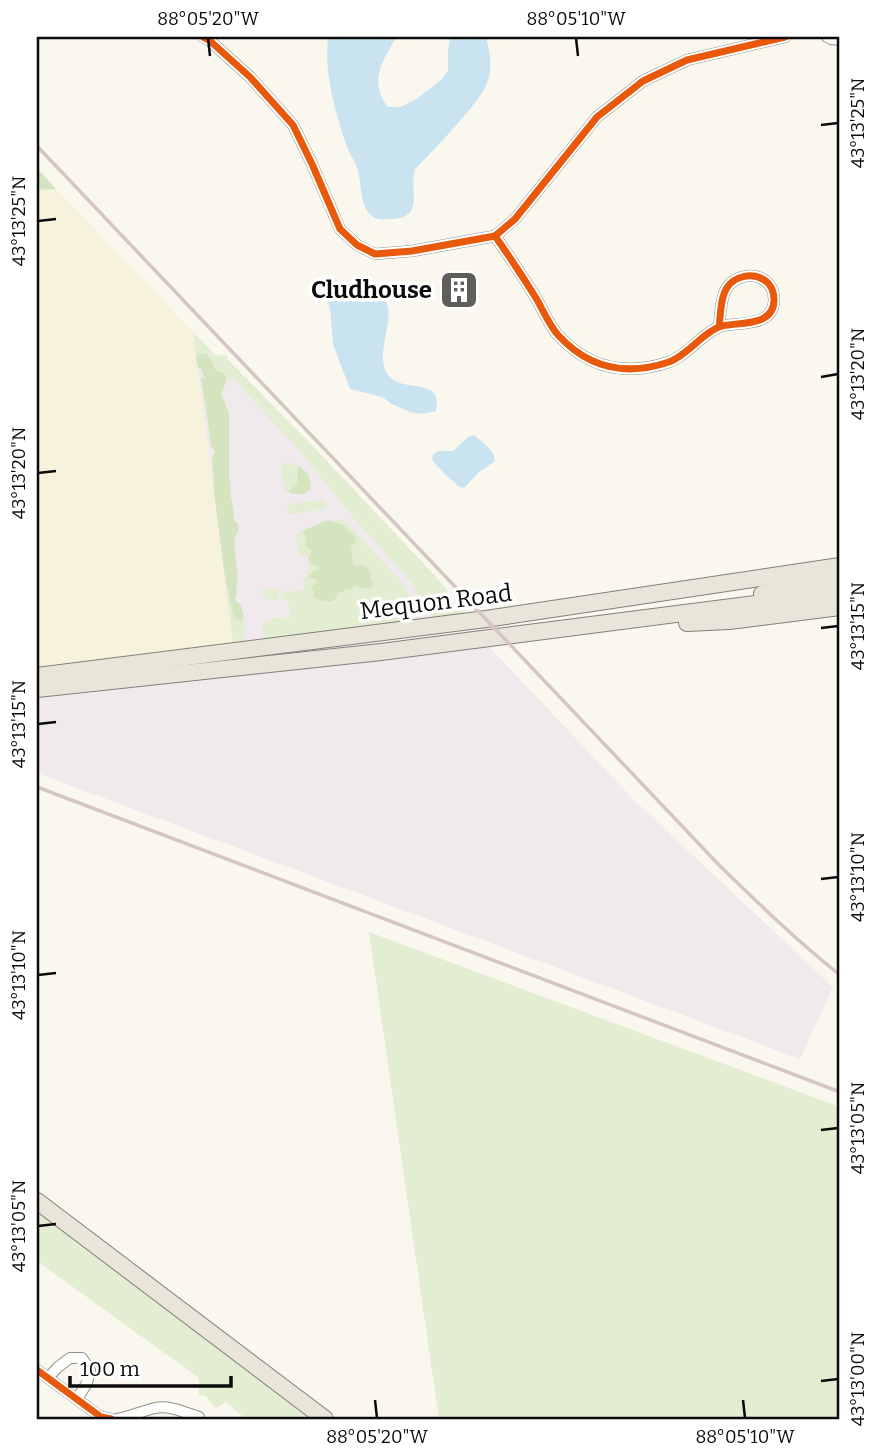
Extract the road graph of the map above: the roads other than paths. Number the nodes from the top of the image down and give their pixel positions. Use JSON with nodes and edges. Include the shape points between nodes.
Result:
{"nodes":[{"id":1,"x":203,"y":37,"type":"edge"},
{"id":2,"x":785,"y":37,"type":"edge"},
{"id":3,"x":827,"y":37,"type":"edge"},
{"id":4,"x":840,"y":40,"type":"edge"},
{"id":5,"x":495,"y":236,"type":"junction"},
{"id":6,"x":719,"y":327,"type":"junction"},
{"id":7,"x":840,"y":566,"type":"edge"},
{"id":8,"x":840,"y":579,"type":"edge"},
{"id":9,"x":840,"y":593,"type":"edge"},
{"id":10,"x":840,"y":607,"type":"edge"},
{"id":11,"x":685,"y":614,"type":"junction"},
{"id":12,"x":643,"y":619,"type":"junction"},
{"id":13,"x":37,"y":676,"type":"edge"},
{"id":14,"x":37,"y":689,"type":"edge"},
{"id":15,"x":37,"y":1201,"type":"edge"},
{"id":16,"x":37,"y":1370,"type":"edge"},
{"id":17,"x":48,"y":1378,"type":"junction"},
{"id":18,"x":77,"y":1399,"type":"junction"},
{"id":19,"x":199,"y":1418,"type":"edge"},
{"id":20,"x":111,"y":1419,"type":"edge"},
{"id":21,"x":117,"y":1419,"type":"edge"},
{"id":22,"x":325,"y":1419,"type":"edge"}],
"edges":[{"from":1,"to":5,"type":"street","via":[[250,77],[293,125],[340,229],[357,246],[375,254]]},
{"from":2,"to":5,"type":"street","via":[[687,60],[643,81],[597,117]]},
{"from":3,"to":4,"type":"street"},
{"from":5,"to":6,"type":"street","via":[[556,334],[579,354],[614,369],[648,368],[673,361]]},
{"from":6,"to":6,"type":"street","via":[[755,322],[768,315],[774,302],[771,287],[763,278],[739,276],[728,285]]},
{"from":7,"to":13,"type":"main road","name":"Mequon Road","via":[[486,620]]},
{"from":8,"to":11,"type":"main road"},
{"from":9,"to":11,"type":"main road","name":"Mequon Road"},
{"from":10,"to":12,"type":"main road","via":[[729,621],[670,624]]},
{"from":11,"to":12,"type":"main road","name":"Mequon Road"},
{"from":12,"to":14,"type":"main road","name":"Mequon Road"},
{"from":15,"to":22,"type":"main road"},
{"from":16,"to":17,"type":"street"},
{"from":17,"to":18,"type":"street"},
{"from":17,"to":18,"type":"street","via":[[70,1358],[82,1358],[90,1370]]},
{"from":18,"to":20,"type":"street"},
{"from":19,"to":21,"type":"street","via":[[157,1407]]}]}
